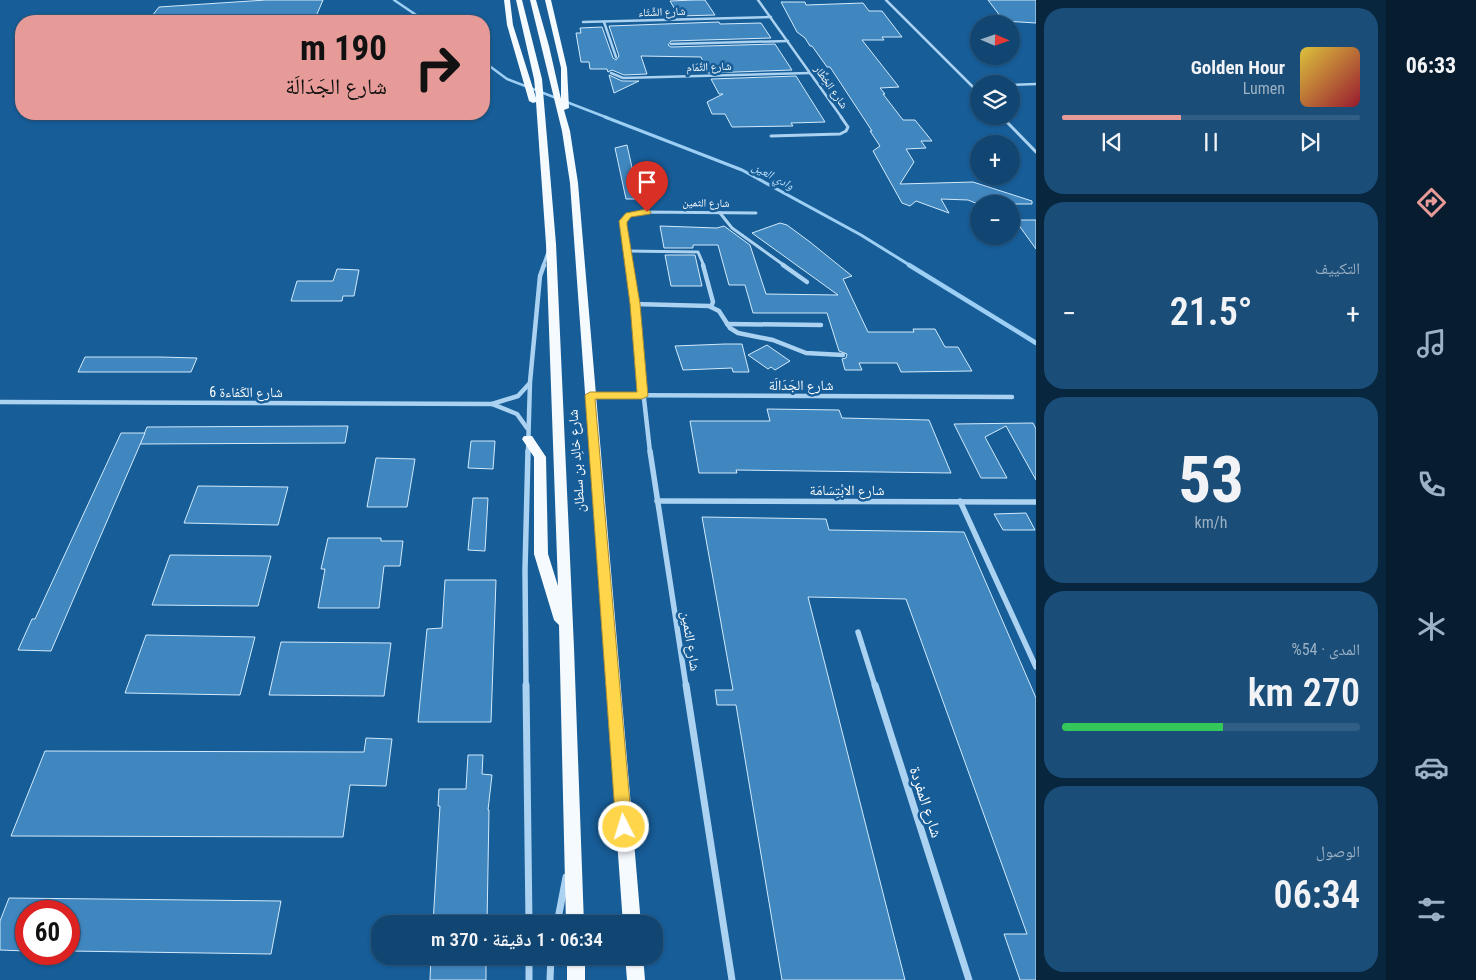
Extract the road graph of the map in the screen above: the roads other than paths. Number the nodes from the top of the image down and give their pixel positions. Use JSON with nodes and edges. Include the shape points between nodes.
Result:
{"nodes":[{"id":1,"x":502,"y":0,"type":"edge"},
{"id":2,"x":507,"y":0,"type":"edge"},
{"id":3,"x":519,"y":0,"type":"edge"},
{"id":4,"x":532,"y":0,"type":"edge"},
{"id":5,"x":548,"y":0,"type":"edge"},
{"id":6,"x":554,"y":0,"type":"edge"},
{"id":7,"x":758,"y":0,"type":"edge"},
{"id":8,"x":886,"y":0,"type":"edge"},
{"id":9,"x":508,"y":12,"type":"junction"},
{"id":10,"x":551,"y":16,"type":"junction"},
{"id":11,"x":771,"y":17,"type":"junction"},
{"id":12,"x":583,"y":22,"type":"dead end"},
{"id":13,"x":604,"y":22,"type":"junction"},
{"id":14,"x":788,"y":41,"type":"junction"},
{"id":15,"x":671,"y":44,"type":"dead end"},
{"id":16,"x":616,"y":57,"type":"dead end"},
{"id":17,"x":611,"y":73,"type":"dead end"},
{"id":18,"x":810,"y":73,"type":"junction"},
{"id":19,"x":970,"y":84,"type":"edge"},
{"id":20,"x":1020,"y":84,"type":"edge"},
{"id":21,"x":1036,"y":84,"type":"edge"},
{"id":22,"x":1010,"y":125,"type":"edge"},
{"id":23,"x":542,"y":130,"type":"junction"},
{"id":24,"x":566,"y":131,"type":"junction"},
{"id":25,"x":772,"y":136,"type":"dead end"},
{"id":26,"x":1036,"y":152,"type":"edge"},
{"id":27,"x":720,"y":213,"type":"junction"},
{"id":28,"x":756,"y":213,"type":"dead end"},
{"id":29,"x":551,"y":244,"type":"junction"},
{"id":30,"x":627,"y":251,"type":"junction"},
{"id":31,"x":807,"y":282,"type":"dead end"},
{"id":32,"x":635,"y":304,"type":"junction"},
{"id":33,"x":712,"y":307,"type":"junction"},
{"id":34,"x":727,"y":324,"type":"junction"},
{"id":35,"x":821,"y":326,"type":"dead end"},
{"id":36,"x":844,"y":355,"type":"dead end"},
{"id":37,"x":530,"y":382,"type":"junction"},
{"id":38,"x":590,"y":395,"type":"junction"},
{"id":39,"x":642,"y":396,"type":"junction"},
{"id":40,"x":1012,"y":397,"type":"dead end"},
{"id":41,"x":0,"y":402,"type":"edge"},
{"id":42,"x":492,"y":404,"type":"junction"},
{"id":43,"x":528,"y":436,"type":"junction"},
{"id":44,"x":657,"y":501,"type":"junction"},
{"id":45,"x":960,"y":501,"type":"junction"},
{"id":46,"x":1036,"y":502,"type":"edge"},
{"id":47,"x":858,"y":632,"type":"dead end"},
{"id":48,"x":566,"y":634,"type":"junction"},
{"id":49,"x":1036,"y":667,"type":"edge"},
{"id":50,"x":573,"y":844,"type":"junction"},
{"id":51,"x":529,"y":915,"type":"edge"},
{"id":52,"x":559,"y":915,"type":"edge"},
{"id":53,"x":575,"y":915,"type":"edge"},
{"id":54,"x":631,"y":915,"type":"edge"},
{"id":55,"x":529,"y":965,"type":"edge"},
{"id":56,"x":551,"y":965,"type":"edge"},
{"id":57,"x":576,"y":965,"type":"edge"},
{"id":58,"x":530,"y":980,"type":"edge"},
{"id":59,"x":550,"y":980,"type":"edge"},
{"id":60,"x":576,"y":980,"type":"edge"},
{"id":61,"x":732,"y":980,"type":"edge"},
{"id":62,"x":969,"y":980,"type":"edge"}],
"edges":[{"from":1,"to":9,"type":"main road"},
{"from":2,"to":9,"type":"main road"},
{"from":3,"to":23,"type":"main road","name":"شارع خالِد بن سلطان","via":[[538,79]]},
{"from":4,"to":24,"type":"main road","name":"شارع خالِد بن سلطان"},
{"from":5,"to":10,"type":"main road"},
{"from":6,"to":10,"type":"main road"},
{"from":7,"to":11,"type":"street","name":"شارع الخِطَّار"},
{"from":8,"to":19,"type":"street"},
{"from":9,"to":23,"type":"main road"},
{"from":10,"to":24,"type":"main road","via":[[564,68]]},
{"from":11,"to":13,"type":"street","name":"شارع الشِّتَاء"},
{"from":11,"to":14,"type":"street","name":"شارع الخِطَّار"},
{"from":12,"to":13,"type":"street","name":"شارع الشِّتَاء"},
{"from":13,"to":16,"type":"street"},
{"from":14,"to":15,"type":"street"},
{"from":14,"to":18,"type":"street","name":"شارع الخِطَّار"},
{"from":17,"to":18,"type":"street","name":"شارع التَّمَام","via":[[623,78]]},
{"from":18,"to":25,"type":"street","name":"شارع الخِطَّار","via":[[848,129],[840,134]]},
{"from":20,"to":21,"type":"street"},
{"from":22,"to":26,"type":"street"},
{"from":23,"to":29,"type":"main road","name":"شارع خالِد بن سلطان"},
{"from":24,"to":38,"type":"main road","name":"شارع خالِد بن سلطان","via":[[576,209]]},
{"from":27,"to":28,"type":"street","name":"شارع الثمين"},
{"from":27,"to":30,"type":"street","name":"شارع الثمين","via":[[641,212],[629,215],[623,221]]},
{"from":27,"to":31,"type":"street","via":[[732,228]]},
{"from":29,"to":37,"type":"street","via":[[540,276]]},
{"from":29,"to":48,"type":"main road","name":"شارع خالِد بن سلطان"},
{"from":30,"to":32,"type":"street","name":"شارع الثمين"},
{"from":30,"to":33,"type":"street","via":[[698,252]]},
{"from":32,"to":33,"type":"street"},
{"from":32,"to":39,"type":"street","name":"شارع الثمين"},
{"from":33,"to":34,"type":"street","via":[[722,313]]},
{"from":34,"to":35,"type":"street"},
{"from":34,"to":36,"type":"street","via":[[738,333],[773,340],[806,353]]},
{"from":37,"to":42,"type":"street","name":"شارع الكَفاءة 6","via":[[518,396]]},
{"from":37,"to":43,"type":"street"},
{"from":38,"to":39,"type":"street","name":"شارع الجَدَالَة"},
{"from":38,"to":54,"type":"main road","name":"شارع خالِد بن سلطان"},
{"from":39,"to":40,"type":"street","name":"شارع الجَدَالَة"},
{"from":39,"to":44,"type":"street","name":"شارع الثمين"},
{"from":41,"to":42,"type":"street","name":"شارع الكَفاءة 6"},
{"from":42,"to":43,"type":"street","name":"شارع الكَفاءة 6","via":[[514,411],[525,422]]},
{"from":43,"to":48,"type":"main road","via":[[540,457],[541,554]]},
{"from":43,"to":51,"type":"street","via":[[525,570]]},
{"from":44,"to":45,"type":"street","name":"شارع الابْتِسَامَة"},
{"from":44,"to":61,"type":"street","name":"شارع الثمين"},
{"from":45,"to":46,"type":"street","name":"شارع الابْتِسَامَة"},
{"from":45,"to":49,"type":"street"},
{"from":47,"to":62,"type":"street","name":"شارع المفردة"},
{"from":48,"to":50,"type":"main road","name":"شارع خالِد بن سلطان"},
{"from":50,"to":52,"type":"street"},
{"from":50,"to":53,"type":"main road","name":"شارع خالِد بن سلطان"},
{"from":55,"to":58,"type":"street"},
{"from":56,"to":59,"type":"street"},
{"from":57,"to":60,"type":"main road"}]}
